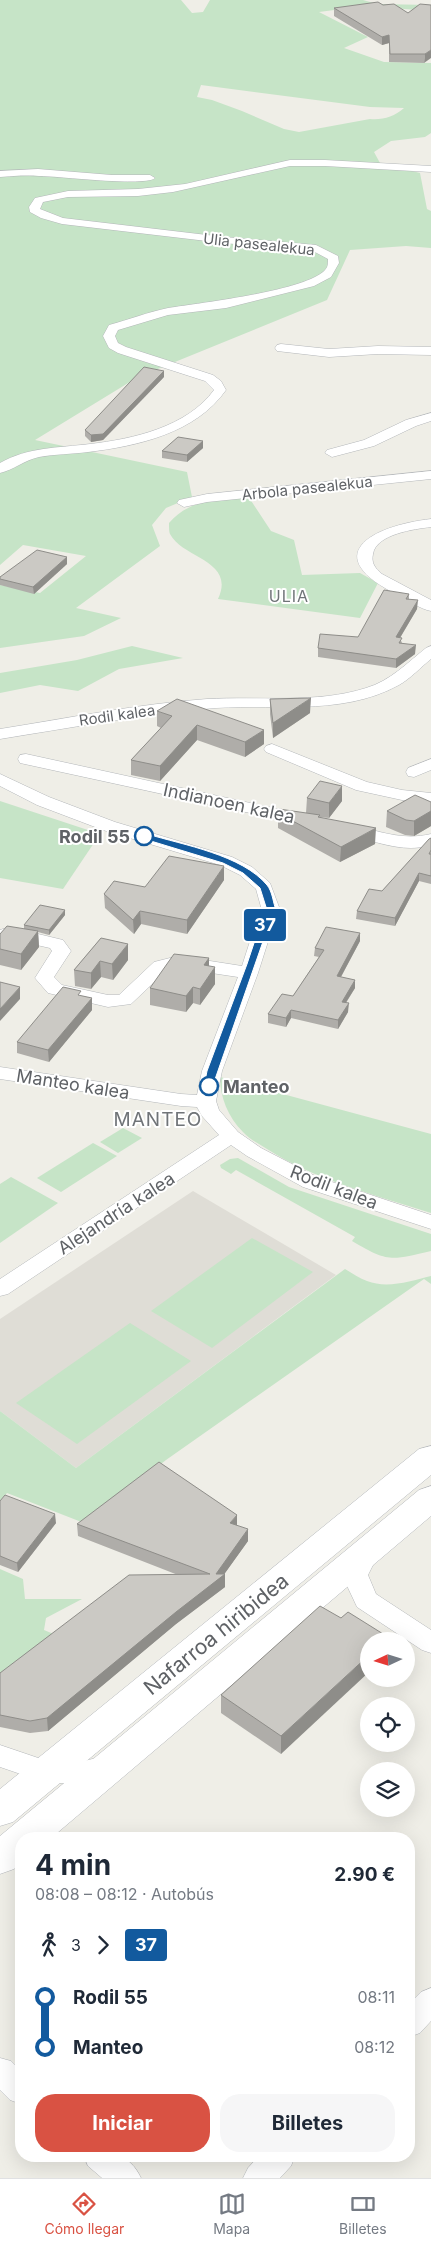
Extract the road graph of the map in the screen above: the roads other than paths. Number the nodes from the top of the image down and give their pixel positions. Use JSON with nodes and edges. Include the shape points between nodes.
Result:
{"nodes":[{"id":1,"x":269,"y":165,"type":"junction"},
{"id":2,"x":431,"y":169,"type":"edge"},
{"id":3,"x":210,"y":171,"type":"dead end"},
{"id":4,"x":0,"y":174,"type":"edge"},
{"id":5,"x":165,"y":178,"type":"dead end"},
{"id":6,"x":281,"y":348,"type":"dead end"},
{"id":7,"x":431,"y":351,"type":"edge"},
{"id":8,"x":431,"y":417,"type":"edge"},
{"id":9,"x":332,"y":453,"type":"dead end"},
{"id":10,"x":0,"y":470,"type":"edge"},
{"id":11,"x":431,"y":475,"type":"edge"},
{"id":12,"x":184,"y":503,"type":"dead end"},
{"id":13,"x":431,"y":523,"type":"edge"},
{"id":14,"x":431,"y":606,"type":"edge"},
{"id":15,"x":431,"y":651,"type":"edge"},
{"id":16,"x":0,"y":734,"type":"edge"},
{"id":17,"x":272,"y":749,"type":"dead end"},
{"id":18,"x":26,"y":759,"type":"dead end"},
{"id":19,"x":431,"y":764,"type":"edge"},
{"id":20,"x":414,"y":772,"type":"dead end"},
{"id":21,"x":0,"y":779,"type":"edge"},
{"id":22,"x":431,"y":798,"type":"edge"},
{"id":23,"x":431,"y":839,"type":"edge"},
{"id":24,"x":0,"y":936,"type":"edge"},
{"id":25,"x":250,"y":968,"type":"junction"},
{"id":26,"x":0,"y":1073,"type":"edge"},
{"id":27,"x":206,"y":1101,"type":"junction"},
{"id":28,"x":231,"y":1136,"type":"junction"},
{"id":29,"x":431,"y":1222,"type":"edge"},
{"id":30,"x":0,"y":1289,"type":"edge"},
{"id":31,"x":431,"y":1457,"type":"edge"},
{"id":32,"x":431,"y":1498,"type":"edge"},
{"id":33,"x":368,"y":1551,"type":"junction"},
{"id":34,"x":431,"y":1644,"type":"edge"},
{"id":35,"x":0,"y":1756,"type":"edge"},
{"id":36,"x":111,"y":1766,"type":"junction"},
{"id":37,"x":47,"y":1772,"type":"junction"},
{"id":38,"x":0,"y":1811,"type":"edge"},
{"id":39,"x":32,"y":1832,"type":"edge"},
{"id":40,"x":15,"y":1846,"type":"edge"},
{"id":41,"x":0,"y":1858,"type":"edge"},
{"id":42,"x":431,"y":2000,"type":"edge"},
{"id":43,"x":415,"y":2017,"type":"edge"},
{"id":44,"x":0,"y":2072,"type":"edge"},
{"id":45,"x":15,"y":2085,"type":"edge"},
{"id":46,"x":106,"y":2162,"type":"edge"},
{"id":47,"x":274,"y":2162,"type":"edge"},
{"id":48,"x":125,"y":2178,"type":"edge"},
{"id":49,"x":259,"y":2178,"type":"edge"}],
"edges":[{"from":1,"to":2,"type":"street","name":"Ulia pasealekua","via":[[310,163]]},
{"from":1,"to":3,"type":"street"},
{"from":1,"to":10,"type":"street","name":"Ulia pasealekua","via":[[196,185],[50,197],[36,203],[34,210],[62,221],[316,248],[334,258],[335,266],[331,272],[310,284],[226,304],[167,312],[114,328],[109,336],[122,350],[209,378],[218,384],[220,390],[216,398],[188,420],[138,438],[101,446],[34,453],[12,461]]},
{"from":4,"to":5,"type":"street","via":[[133,180]]},
{"from":6,"to":7,"type":"street","via":[[329,353]]},
{"from":8,"to":9,"type":"street","via":[[369,443]]},
{"from":11,"to":12,"type":"street","name":"Arbola pasealekua"},
{"from":13,"to":14,"type":"street","via":[[407,526],[380,536],[372,541],[365,557],[367,566],[379,578]]},
{"from":15,"to":16,"type":"street","name":"Rodil kalea","via":[[395,681],[374,692],[340,700],[207,704],[133,712]]},
{"from":17,"to":22,"type":"street","via":[[362,786]]},
{"from":18,"to":23,"type":"street","name":"Indianoen kalea","via":[[405,842]]},
{"from":19,"to":20,"type":"street"},
{"from":21,"to":25,"type":"street","via":[[43,801],[92,820],[226,861],[246,872],[264,887],[270,907]]},
{"from":24,"to":25,"type":"street","via":[[9,933],[56,944],[62,951],[44,978],[54,989],[108,1001],[124,1000],[161,966],[178,962]]},
{"from":25,"to":27,"type":"street","via":[[212,1071]]},
{"from":26,"to":27,"type":"street","name":"Manteo kalea","via":[[171,1099]]},
{"from":27,"to":28,"type":"street","name":"Rodil kalea","via":[[209,1112]]},
{"from":28,"to":29,"type":"street","name":"Rodil kalea","via":[[310,1182]]},
{"from":28,"to":30,"type":"street","name":"Alejandría kalea"},
{"from":31,"to":37,"type":"main road","name":"Nafarroa hiribidea"},
{"from":32,"to":33,"type":"main road","name":"Nafarroa hiribidea"},
{"from":33,"to":34,"type":"street","via":[[355,1575],[366,1600]]},
{"from":33,"to":36,"type":"main road","name":"Nafarroa hiribidea"},
{"from":35,"to":37,"type":"street"},
{"from":36,"to":37,"type":"street","via":[[84,1772]]},
{"from":36,"to":39,"type":"main road","name":"Nafarroa hiribidea"},
{"from":37,"to":38,"type":"main road","name":"Nafarroa hiribidea"},
{"from":40,"to":41,"type":"main road","name":"Nafarroa hiribidea"},
{"from":42,"to":43,"type":"street"},
{"from":44,"to":45,"type":"street"},
{"from":46,"to":48,"type":"street"},
{"from":47,"to":49,"type":"street"}]}
